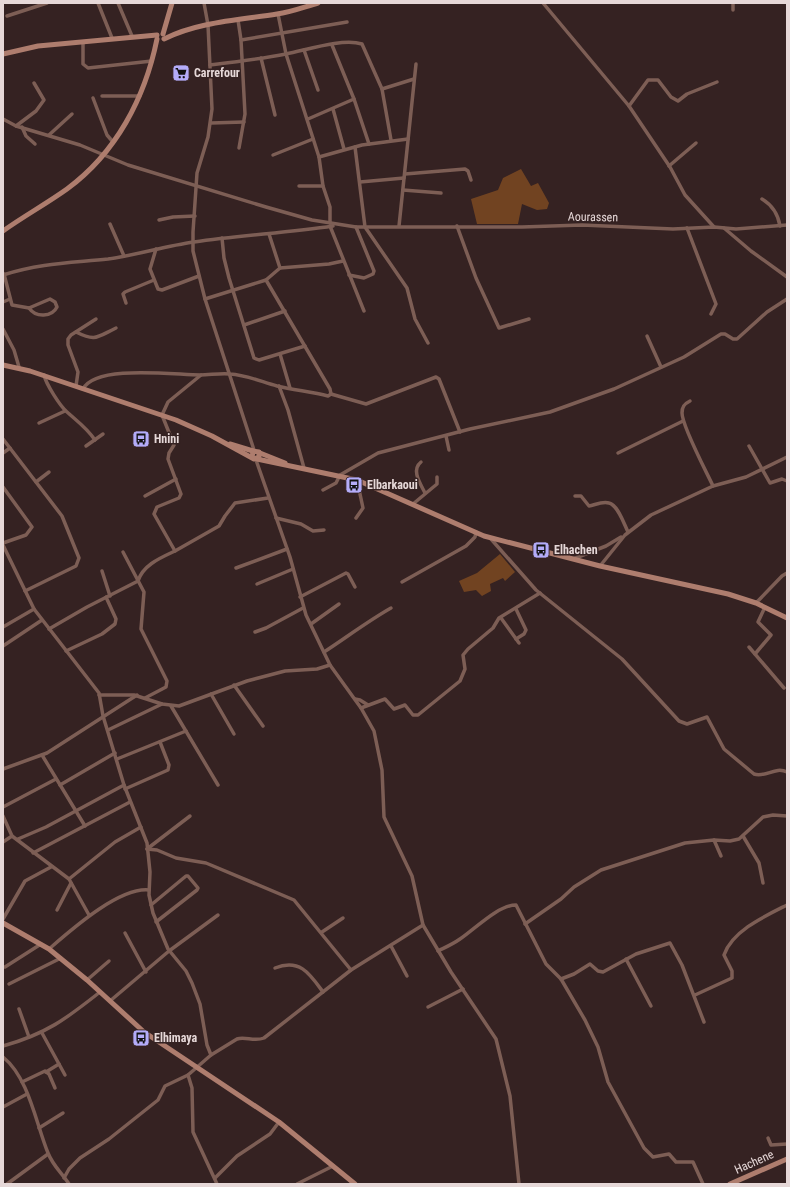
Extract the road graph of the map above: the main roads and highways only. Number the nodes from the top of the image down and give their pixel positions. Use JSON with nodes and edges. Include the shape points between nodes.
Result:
{"nodes":[{"id":1,"x":172,"y":3,"type":"edge"},
{"id":2,"x":318,"y":3,"type":"edge"},
{"id":3,"x":160,"y":37,"type":"junction"},
{"id":4,"x":3,"y":54,"type":"edge"},
{"id":5,"x":3,"y":231,"type":"edge"},
{"id":6,"x":3,"y":365,"type":"edge"},
{"id":7,"x":227,"y":444,"type":"junction"},
{"id":8,"x":253,"y":451,"type":"junction"},
{"id":9,"x":260,"y":453,"type":"junction"},
{"id":10,"x":255,"y":459,"type":"junction"},
{"id":11,"x":286,"y":464,"type":"junction"},
{"id":12,"x":787,"y":618,"type":"edge"},
{"id":13,"x":3,"y":923,"type":"edge"},
{"id":14,"x":787,"y":1159,"type":"edge"},
{"id":15,"x":355,"y":1184,"type":"edge"},
{"id":16,"x":730,"y":1184,"type":"edge"}],
"edges":[{"from":1,"to":3,"type":"main road"},
{"from":2,"to":3,"type":"main road","via":[[278,14],[208,25]]},
{"from":3,"to":4,"type":"main road","via":[[132,36],[38,46]]},
{"from":3,"to":5,"type":"main road","via":[[131,116],[103,155],[68,188]]},
{"from":6,"to":7,"type":"main road","via":[[44,375],[162,415]]},
{"from":7,"to":8,"type":"main road"},
{"from":7,"to":10,"type":"main road"},
{"from":8,"to":9,"type":"main road"},
{"from":8,"to":10,"type":"main road"},
{"from":9,"to":10,"type":"main road","via":[[260,458]]},
{"from":9,"to":11,"type":"main road"},
{"from":10,"to":11,"type":"main road"},
{"from":11,"to":12,"type":"main road","via":[[357,480],[490,538],[600,566],[715,591],[756,603]]},
{"from":13,"to":15,"type":"main road","via":[[61,958],[144,1032],[279,1122]]},
{"from":14,"to":16,"type":"main road","name":"Hachene"}]}
